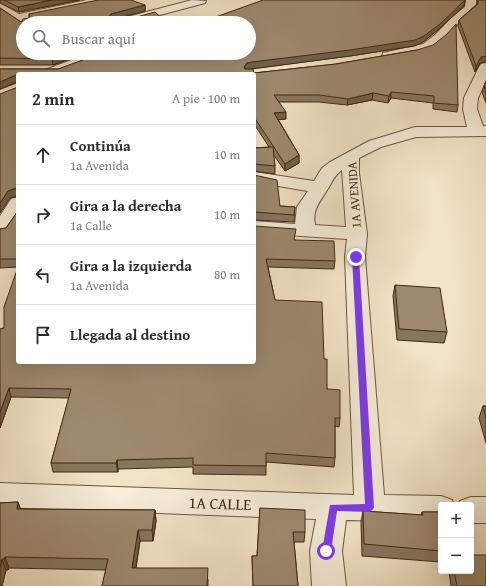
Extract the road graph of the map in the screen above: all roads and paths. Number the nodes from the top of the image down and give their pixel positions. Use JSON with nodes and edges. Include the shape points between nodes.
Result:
{"nodes":[{"id":1,"x":104,"y":0,"type":"edge"},
{"id":2,"x":471,"y":0,"type":"edge"},
{"id":3,"x":201,"y":1,"type":"edge"},
{"id":4,"x":0,"y":6,"type":"edge"},
{"id":5,"x":37,"y":16,"type":"edge"},
{"id":6,"x":143,"y":16,"type":"edge"},
{"id":7,"x":16,"y":17,"type":"edge"},
{"id":8,"x":373,"y":58,"type":"edge"},
{"id":9,"x":81,"y":60,"type":"edge"},
{"id":10,"x":78,"y":61,"type":"joint"},
{"id":11,"x":486,"y":67,"type":"edge"},
{"id":12,"x":31,"y":71,"type":"edge"},
{"id":13,"x":50,"y":72,"type":"edge"},
{"id":14,"x":16,"y":88,"type":"edge"},
{"id":15,"x":0,"y":96,"type":"edge"},
{"id":16,"x":481,"y":131,"type":"edge"},
{"id":17,"x":351,"y":156,"type":"junction"},
{"id":18,"x":256,"y":177,"type":"edge"},
{"id":19,"x":320,"y":187,"type":"junction"},
{"id":20,"x":16,"y":207,"type":"edge"},
{"id":21,"x":5,"y":228,"type":"edge"},
{"id":22,"x":256,"y":228,"type":"edge"},
{"id":23,"x":306,"y":231,"type":"junction"},
{"id":24,"x":357,"y":234,"type":"junction"},
{"id":25,"x":0,"y":495,"type":"edge"},
{"id":26,"x":333,"y":507,"type":"junction"},
{"id":27,"x":370,"y":508,"type":"junction"},
{"id":28,"x":438,"y":509,"type":"edge"},
{"id":29,"x":474,"y":510,"type":"edge"},
{"id":30,"x":486,"y":510,"type":"edge"},
{"id":31,"x":329,"y":586,"type":"edge"}],
"edges":[{"from":1,"to":5,"type":"street"},
{"from":2,"to":8,"type":"street","via":[[470,8],[427,48]]},
{"from":3,"to":6,"type":"street"},
{"from":4,"to":7,"type":"street"},
{"from":9,"to":10,"type":"street"},
{"from":10,"to":13,"type":"street"},
{"from":11,"to":16,"type":"street","via":[[471,98],[470,109]]},
{"from":12,"to":13,"type":"street"},
{"from":14,"to":15,"type":"street"},
{"from":16,"to":17,"type":"street","name":"1A AVENIDA","via":[[415,132],[375,144]]},
{"from":17,"to":19,"type":"street","via":[[330,170]]},
{"from":17,"to":24,"type":"street","name":"1A AVENIDA","via":[[350,173]]},
{"from":18,"to":19,"type":"street"},
{"from":19,"to":23,"type":"street","via":[[306,206],[303,218]]},
{"from":20,"to":21,"type":"street"},
{"from":22,"to":23,"type":"street"},
{"from":23,"to":24,"type":"street"},
{"from":24,"to":27,"type":"street","name":"1A AVENIDA","via":[[356,257]]},
{"from":25,"to":26,"type":"street","name":"1A CALLE"},
{"from":26,"to":27,"type":"street","name":"1A CALLE"},
{"from":26,"to":31,"type":"street","via":[[326,551]]},
{"from":27,"to":28,"type":"street","name":"1A CALLE"},
{"from":29,"to":30,"type":"street"}]}
